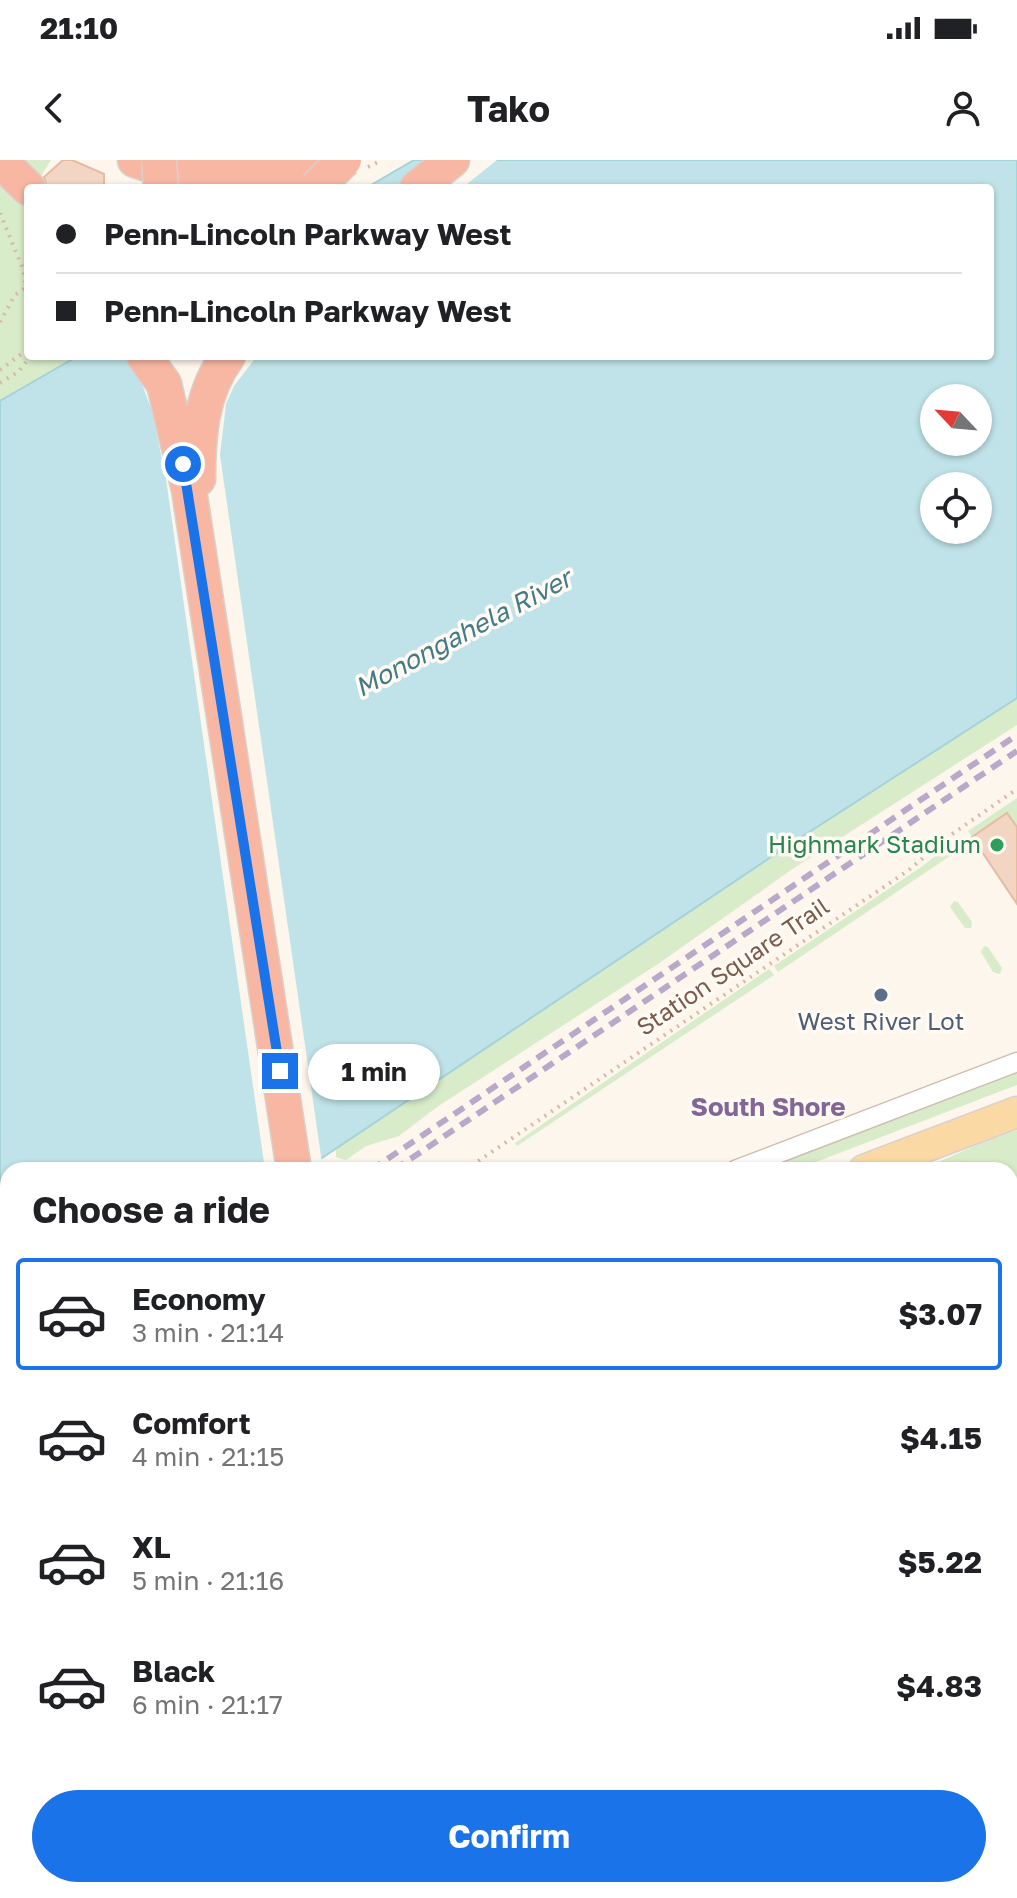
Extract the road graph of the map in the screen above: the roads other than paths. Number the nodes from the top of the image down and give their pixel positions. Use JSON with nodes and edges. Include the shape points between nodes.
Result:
{"nodes":[{"id":1,"x":0,"y":160,"type":"edge"},
{"id":2,"x":129,"y":160,"type":"edge"},
{"id":3,"x":159,"y":160,"type":"edge"},
{"id":4,"x":322,"y":160,"type":"edge"},
{"id":5,"x":344,"y":160,"type":"edge"},
{"id":6,"x":452,"y":160,"type":"edge"},
{"id":7,"x":214,"y":183,"type":"edge"},
{"id":8,"x":24,"y":184,"type":"edge"},
{"id":9,"x":132,"y":184,"type":"edge"},
{"id":10,"x":161,"y":184,"type":"edge"},
{"id":11,"x":320,"y":184,"type":"edge"},
{"id":12,"x":422,"y":184,"type":"edge"},
{"id":13,"x":206,"y":360,"type":"edge"},
{"id":14,"x":226,"y":360,"type":"edge"},
{"id":15,"x":163,"y":365,"type":"edge"},
{"id":16,"x":193,"y":499,"type":"junction"},
{"id":17,"x":1017,"y":1062,"type":"edge"},
{"id":18,"x":1017,"y":1112,"type":"edge"},
{"id":19,"x":295,"y":1159,"type":"edge"},
{"id":20,"x":756,"y":1162,"type":"edge"},
{"id":21,"x":885,"y":1162,"type":"edge"}],
"edges":[{"from":1,"to":8,"type":"highway"},
{"from":2,"to":7,"type":"highway"},
{"from":2,"to":9,"type":"highway"},
{"from":3,"to":10,"type":"highway","bridge":true},
{"from":4,"to":7,"type":"highway"},
{"from":5,"to":11,"type":"highway","bridge":true},
{"from":6,"to":12,"type":"highway"},
{"from":13,"to":16,"type":"highway","via":[[189,440]]},
{"from":14,"to":16,"type":"highway","via":[[202,417]]},
{"from":15,"to":16,"type":"highway"},
{"from":16,"to":19,"type":"highway"},
{"from":17,"to":20,"type":"street"},
{"from":18,"to":21,"type":"main road"}]}
